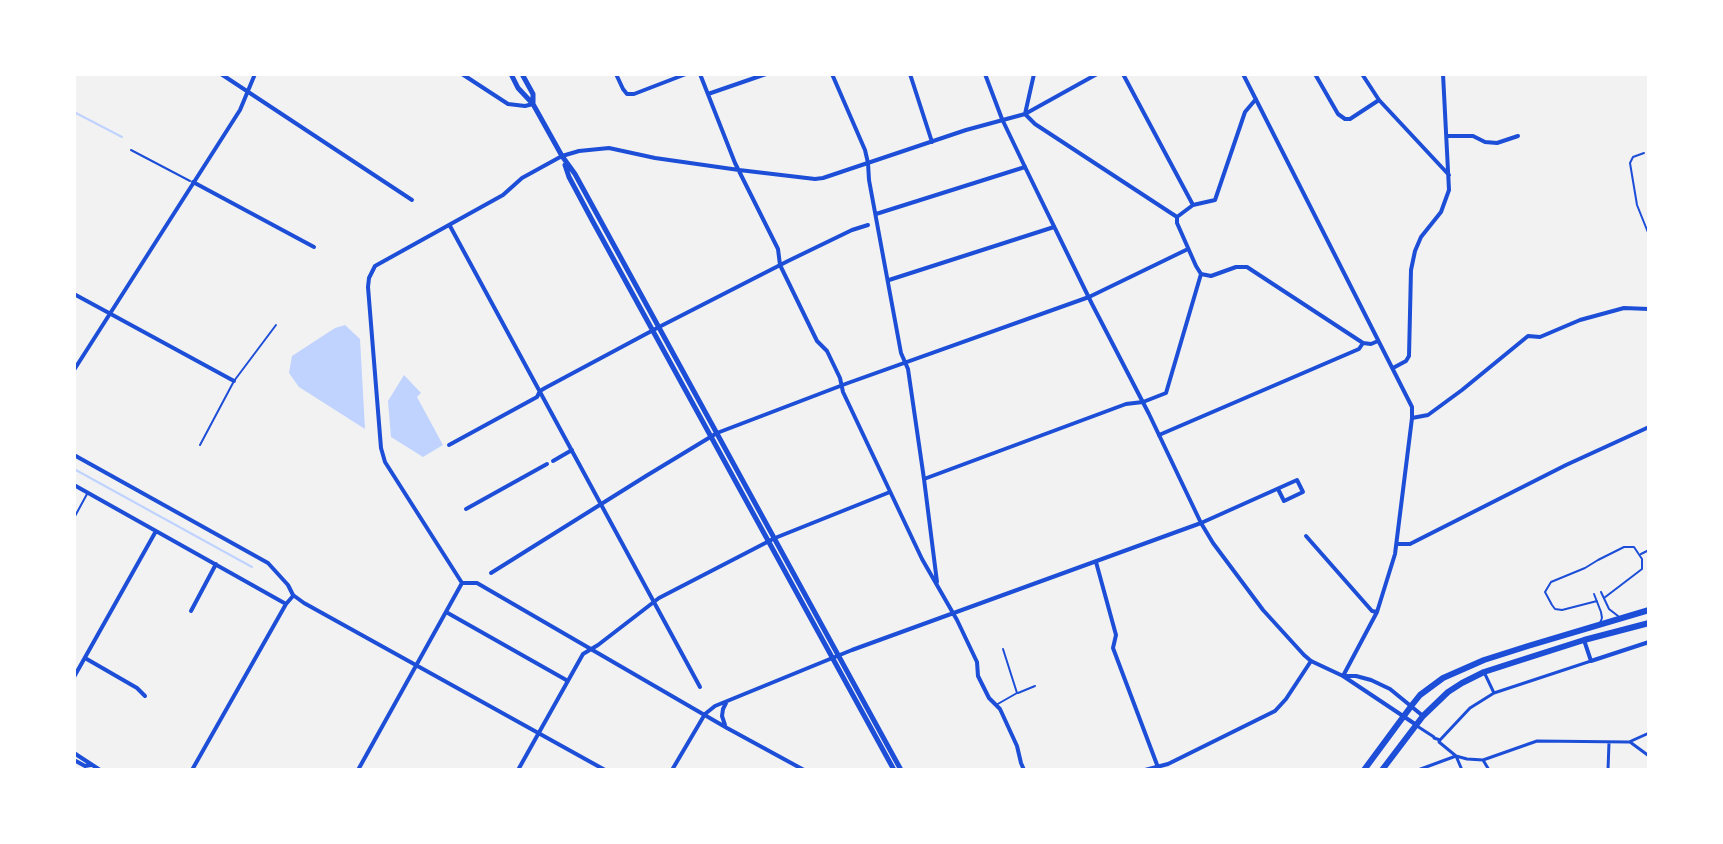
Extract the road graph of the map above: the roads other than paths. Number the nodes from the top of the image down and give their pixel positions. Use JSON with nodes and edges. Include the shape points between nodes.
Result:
{"nodes":[{"id":1,"x":221,"y":74,"type":"edge"},
{"id":2,"x":255,"y":74,"type":"edge"},
{"id":3,"x":462,"y":74,"type":"edge"},
{"id":4,"x":511,"y":74,"type":"edge"},
{"id":5,"x":522,"y":74,"type":"edge"},
{"id":6,"x":616,"y":74,"type":"edge"},
{"id":7,"x":686,"y":74,"type":"edge"},
{"id":8,"x":700,"y":74,"type":"edge"},
{"id":9,"x":766,"y":74,"type":"edge"},
{"id":10,"x":910,"y":74,"type":"edge"},
{"id":11,"x":985,"y":74,"type":"edge"},
{"id":12,"x":1034,"y":74,"type":"edge"},
{"id":13,"x":1097,"y":74,"type":"edge"},
{"id":14,"x":1123,"y":74,"type":"edge"},
{"id":15,"x":1243,"y":74,"type":"edge"},
{"id":16,"x":1315,"y":74,"type":"edge"},
{"id":17,"x":1362,"y":74,"type":"edge"},
{"id":18,"x":1443,"y":74,"type":"edge"},
{"id":19,"x":835,"y":75,"type":"edge"},
{"id":20,"x":248,"y":91,"type":"junction"},
{"id":21,"x":708,"y":94,"type":"junction"},
{"id":22,"x":1256,"y":99,"type":"junction"},
{"id":23,"x":1379,"y":100,"type":"junction"},
{"id":24,"x":533,"y":104,"type":"junction"},
{"id":25,"x":1025,"y":114,"type":"junction"},
{"id":26,"x":1002,"y":119,"type":"junction"},
{"id":27,"x":1447,"y":136,"type":"junction"},
{"id":28,"x":1518,"y":136,"type":"dead end"},
{"id":29,"x":932,"y":142,"type":"junction"},
{"id":30,"x":131,"y":150,"type":"dead end"},
{"id":31,"x":1644,"y":153,"type":"dead end"},
{"id":32,"x":562,"y":156,"type":"junction"},
{"id":33,"x":868,"y":163,"type":"junction"},
{"id":34,"x":1025,"y":167,"type":"junction"},
{"id":35,"x":739,"y":170,"type":"junction"},
{"id":36,"x":1449,"y":176,"type":"junction"},
{"id":37,"x":193,"y":182,"type":"junction"},
{"id":38,"x":412,"y":200,"type":"dead end"},
{"id":39,"x":1193,"y":205,"type":"junction"},
{"id":40,"x":876,"y":214,"type":"junction"},
{"id":41,"x":1177,"y":217,"type":"junction"},
{"id":42,"x":868,"y":225,"type":"dead end"},
{"id":43,"x":450,"y":226,"type":"junction"},
{"id":44,"x":1054,"y":227,"type":"junction"},
{"id":45,"x":1649,"y":235,"type":"edge"},
{"id":46,"x":314,"y":247,"type":"dead end"},
{"id":47,"x":1188,"y":249,"type":"junction"},
{"id":48,"x":780,"y":265,"type":"junction"},
{"id":49,"x":1201,"y":274,"type":"junction"},
{"id":50,"x":888,"y":280,"type":"junction"},
{"id":51,"x":74,"y":294,"type":"edge"},
{"id":52,"x":1089,"y":297,"type":"junction"},
{"id":53,"x":1649,"y":309,"type":"edge"},
{"id":54,"x":109,"y":313,"type":"junction"},
{"id":55,"x":276,"y":325,"type":"dead end"},
{"id":56,"x":659,"y":327,"type":"junction"},
{"id":57,"x":652,"y":330,"type":"junction"},
{"id":58,"x":1379,"y":340,"type":"junction"},
{"id":59,"x":1363,"y":343,"type":"junction"},
{"id":60,"x":905,"y":363,"type":"junction"},
{"id":61,"x":1393,"y":368,"type":"junction"},
{"id":62,"x":74,"y":370,"type":"edge"},
{"id":63,"x":234,"y":381,"type":"junction"},
{"id":64,"x":842,"y":386,"type":"junction"},
{"id":65,"x":540,"y":391,"type":"junction"},
{"id":66,"x":1143,"y":402,"type":"junction"},
{"id":67,"x":1412,"y":418,"type":"junction"},
{"id":68,"x":1649,"y":427,"type":"edge"},
{"id":69,"x":714,"y":435,"type":"junction"},
{"id":70,"x":1159,"y":435,"type":"junction"},
{"id":71,"x":200,"y":445,"type":"dead end"},
{"id":72,"x":449,"y":445,"type":"dead end"},
{"id":73,"x":572,"y":450,"type":"junction"},
{"id":74,"x":74,"y":455,"type":"edge"},
{"id":75,"x":924,"y":479,"type":"junction"},
{"id":76,"x":74,"y":485,"type":"edge"},
{"id":77,"x":1278,"y":489,"type":"junction"},
{"id":78,"x":890,"y":492,"type":"junction"},
{"id":79,"x":88,"y":493,"type":"junction"},
{"id":80,"x":601,"y":504,"type":"junction"},
{"id":81,"x":466,"y":509,"type":"dead end"},
{"id":82,"x":74,"y":518,"type":"edge"},
{"id":83,"x":1201,"y":523,"type":"junction"},
{"id":84,"x":156,"y":531,"type":"junction"},
{"id":85,"x":1306,"y":536,"type":"dead end"},
{"id":86,"x":775,"y":538,"type":"junction"},
{"id":87,"x":768,"y":541,"type":"junction"},
{"id":88,"x":1397,"y":544,"type":"junction"},
{"id":89,"x":1649,"y":550,"type":"edge"},
{"id":90,"x":1640,"y":554,"type":"junction"},
{"id":91,"x":934,"y":556,"type":"junction"},
{"id":92,"x":922,"y":559,"type":"junction"},
{"id":93,"x":1096,"y":562,"type":"junction"},
{"id":94,"x":216,"y":564,"type":"junction"},
{"id":95,"x":491,"y":573,"type":"dead end"},
{"id":96,"x":462,"y":583,"type":"junction"},
{"id":97,"x":937,"y":586,"type":"junction"},
{"id":98,"x":1601,"y":592,"type":"dead end"},
{"id":99,"x":1594,"y":594,"type":"dead end"},
{"id":100,"x":293,"y":595,"type":"junction"},
{"id":101,"x":1604,"y":598,"type":"junction"},
{"id":102,"x":1597,"y":601,"type":"junction"},
{"id":103,"x":654,"y":602,"type":"junction"},
{"id":104,"x":286,"y":604,"type":"junction"},
{"id":105,"x":1649,"y":610,"type":"edge"},
{"id":106,"x":191,"y":611,"type":"dead end"},
{"id":107,"x":446,"y":612,"type":"junction"},
{"id":108,"x":1377,"y":612,"type":"junction"},
{"id":109,"x":952,"y":613,"type":"junction"},
{"id":110,"x":1623,"y":617,"type":"junction"},
{"id":111,"x":1649,"y":623,"type":"edge"},
{"id":112,"x":1599,"y":625,"type":"junction"},
{"id":113,"x":1584,"y":640,"type":"junction"},
{"id":114,"x":1649,"y":642,"type":"edge"},
{"id":115,"x":590,"y":649,"type":"junction"},
{"id":116,"x":1003,"y":649,"type":"dead end"},
{"id":117,"x":836,"y":657,"type":"junction"},
{"id":118,"x":85,"y":658,"type":"junction"},
{"id":119,"x":1311,"y":661,"type":"junction"},
{"id":120,"x":1591,"y":661,"type":"junction"},
{"id":121,"x":417,"y":666,"type":"junction"},
{"id":122,"x":1484,"y":672,"type":"junction"},
{"id":123,"x":1343,"y":676,"type":"junction"},
{"id":124,"x":74,"y":677,"type":"edge"},
{"id":125,"x":568,"y":681,"type":"junction"},
{"id":126,"x":1035,"y":686,"type":"dead end"},
{"id":127,"x":700,"y":687,"type":"dead end"},
{"id":128,"x":1017,"y":693,"type":"junction"},
{"id":129,"x":1494,"y":693,"type":"junction"},
{"id":130,"x":145,"y":696,"type":"dead end"},
{"id":131,"x":727,"y":701,"type":"junction"},
{"id":132,"x":996,"y":705,"type":"junction"},
{"id":133,"x":1412,"y":705,"type":"junction"},
{"id":134,"x":705,"y":714,"type":"junction"},
{"id":135,"x":1404,"y":716,"type":"junction"},
{"id":136,"x":1423,"y":716,"type":"junction"},
{"id":137,"x":1416,"y":725,"type":"junction"},
{"id":138,"x":727,"y":728,"type":"junction"},
{"id":139,"x":538,"y":733,"type":"junction"},
{"id":140,"x":1649,"y":733,"type":"edge"},
{"id":141,"x":1437,"y":739,"type":"junction"},
{"id":142,"x":1609,"y":742,"type":"junction"},
{"id":143,"x":1629,"y":742,"type":"junction"},
{"id":144,"x":74,"y":753,"type":"edge"},
{"id":145,"x":1456,"y":756,"type":"junction"},
{"id":146,"x":1649,"y":756,"type":"edge"},
{"id":147,"x":74,"y":760,"type":"edge"},
{"id":148,"x":1483,"y":760,"type":"junction"},
{"id":149,"x":91,"y":765,"type":"junction"},
{"id":150,"x":1159,"y":768,"type":"edge"},
{"id":151,"x":1420,"y":769,"type":"edge"},
{"id":152,"x":100,"y":770,"type":"edge"},
{"id":153,"x":192,"y":770,"type":"edge"},
{"id":154,"x":358,"y":770,"type":"edge"},
{"id":155,"x":518,"y":770,"type":"edge"},
{"id":156,"x":605,"y":770,"type":"edge"},
{"id":157,"x":672,"y":770,"type":"edge"},
{"id":158,"x":804,"y":770,"type":"edge"},
{"id":159,"x":894,"y":770,"type":"edge"},
{"id":160,"x":901,"y":770,"type":"edge"},
{"id":161,"x":1024,"y":770,"type":"edge"},
{"id":162,"x":1145,"y":770,"type":"edge"},
{"id":163,"x":1364,"y":770,"type":"edge"},
{"id":164,"x":1382,"y":770,"type":"edge"},
{"id":165,"x":1462,"y":770,"type":"edge"},
{"id":166,"x":1489,"y":770,"type":"edge"},
{"id":167,"x":1608,"y":770,"type":"edge"}],
"edges":[{"from":1,"to":20,"type":"street"},
{"from":2,"to":20,"type":"street"},
{"from":3,"to":24,"type":"street","via":[[508,104]]},
{"from":4,"to":24,"type":"main road"},
{"from":5,"to":24,"type":"main road"},
{"from":6,"to":7,"type":"street","via":[[627,94]]},
{"from":8,"to":21,"type":"street"},
{"from":9,"to":21,"type":"street"},
{"from":10,"to":29,"type":"street"},
{"from":11,"to":26,"type":"street"},
{"from":12,"to":25,"type":"street"},
{"from":13,"to":25,"type":"street"},
{"from":14,"to":39,"type":"street"},
{"from":15,"to":22,"type":"street"},
{"from":16,"to":23,"type":"street","via":[[1345,119]]},
{"from":17,"to":23,"type":"street"},
{"from":18,"to":27,"type":"street"},
{"from":19,"to":33,"type":"street"},
{"from":20,"to":37,"type":"street"},
{"from":20,"to":38,"type":"street"},
{"from":21,"to":35,"type":"street"},
{"from":22,"to":39,"type":"street","via":[[1245,112],[1215,200]]},
{"from":22,"to":58,"type":"street"},
{"from":23,"to":36,"type":"street"},
{"from":24,"to":32,"type":"main road"},
{"from":25,"to":26,"type":"street"},
{"from":25,"to":41,"type":"street"},
{"from":26,"to":29,"type":"street"},
{"from":26,"to":34,"type":"street"},
{"from":27,"to":28,"type":"street","via":[[1497,143]]},
{"from":27,"to":36,"type":"street"},
{"from":29,"to":33,"type":"street"},
{"from":30,"to":37,"type":"lane"},
{"from":31,"to":45,"type":"lane","via":[[1630,163]]},
{"from":32,"to":35,"type":"street","via":[[609,148]]},
{"from":32,"to":43,"type":"street"},
{"from":32,"to":56,"type":"main road"},
{"from":32,"to":57,"type":"main road"},
{"from":33,"to":35,"type":"street","via":[[815,179]]},
{"from":33,"to":40,"type":"street"},
{"from":34,"to":40,"type":"street"},
{"from":34,"to":44,"type":"street"},
{"from":35,"to":48,"type":"street","via":[[778,249]]},
{"from":36,"to":61,"type":"street","via":[[1441,212],[1415,251],[1409,356]]},
{"from":37,"to":46,"type":"street"},
{"from":37,"to":54,"type":"street"},
{"from":39,"to":41,"type":"street"},
{"from":40,"to":50,"type":"street"},
{"from":41,"to":47,"type":"street"},
{"from":42,"to":48,"type":"street"},
{"from":43,"to":65,"type":"street"},
{"from":43,"to":96,"type":"street","via":[[375,266],[368,287],[385,462]]},
{"from":44,"to":50,"type":"street"},
{"from":44,"to":52,"type":"street"},
{"from":47,"to":49,"type":"street"},
{"from":47,"to":52,"type":"street"},
{"from":48,"to":56,"type":"street"},
{"from":48,"to":64,"type":"street"},
{"from":49,"to":59,"type":"street","via":[[1247,267]]},
{"from":49,"to":66,"type":"street","via":[[1166,393]]},
{"from":50,"to":60,"type":"street"},
{"from":51,"to":54,"type":"street"},
{"from":52,"to":60,"type":"street"},
{"from":52,"to":66,"type":"street"},
{"from":53,"to":67,"type":"street","via":[[1624,308],[1540,337],[1528,336],[1428,415]]},
{"from":54,"to":62,"type":"street"},
{"from":54,"to":63,"type":"street"},
{"from":55,"to":63,"type":"lane"},
{"from":56,"to":57,"type":"street"},
{"from":56,"to":69,"type":"main road"},
{"from":57,"to":65,"type":"street"},
{"from":57,"to":69,"type":"main road"},
{"from":58,"to":59,"type":"street"},
{"from":58,"to":61,"type":"street"},
{"from":59,"to":70,"type":"street"},
{"from":60,"to":64,"type":"street"},
{"from":60,"to":75,"type":"street"},
{"from":61,"to":67,"type":"street"},
{"from":63,"to":71,"type":"lane"},
{"from":64,"to":69,"type":"street"},
{"from":64,"to":78,"type":"street"},
{"from":65,"to":72,"type":"street"},
{"from":65,"to":73,"type":"street"},
{"from":66,"to":70,"type":"street"},
{"from":66,"to":75,"type":"street"},
{"from":67,"to":88,"type":"street"},
{"from":68,"to":88,"type":"street","via":[[1410,544]]},
{"from":69,"to":80,"type":"street"},
{"from":69,"to":86,"type":"main road"},
{"from":69,"to":87,"type":"main road"},
{"from":70,"to":83,"type":"street"},
{"from":73,"to":80,"type":"street"},
{"from":73,"to":81,"type":"street"},
{"from":74,"to":100,"type":"street","via":[[268,563]]},
{"from":75,"to":91,"type":"street"},
{"from":76,"to":79,"type":"street"},
{"from":77,"to":77,"type":"street","via":[[1284,501],[1303,492],[1297,480]]},
{"from":77,"to":83,"type":"street"},
{"from":78,"to":86,"type":"street"},
{"from":78,"to":92,"type":"street"},
{"from":79,"to":82,"type":"lane"},
{"from":79,"to":84,"type":"street"},
{"from":80,"to":95,"type":"street"},
{"from":80,"to":103,"type":"street"},
{"from":83,"to":93,"type":"street"},
{"from":83,"to":119,"type":"street","via":[[1254,599]]},
{"from":84,"to":94,"type":"street"},
{"from":84,"to":118,"type":"street"},
{"from":85,"to":108,"type":"street"},
{"from":86,"to":87,"type":"street"},
{"from":86,"to":117,"type":"main road"},
{"from":87,"to":103,"type":"street"},
{"from":87,"to":117,"type":"main road"},
{"from":88,"to":108,"type":"street"},
{"from":89,"to":90,"type":"lane"},
{"from":90,"to":101,"type":"lane","via":[[1642,569]]},
{"from":90,"to":102,"type":"lane","via":[[1634,547],[1624,547],[1551,582],[1545,592],[1555,609]]},
{"from":91,"to":92,"type":"street"},
{"from":91,"to":97,"type":"street"},
{"from":92,"to":97,"type":"street"},
{"from":93,"to":109,"type":"street"},
{"from":93,"to":150,"type":"street","via":[[1116,635],[1113,648]]},
{"from":94,"to":104,"type":"street"},
{"from":94,"to":106,"type":"street"},
{"from":96,"to":107,"type":"street"},
{"from":96,"to":115,"type":"street","via":[[477,583]]},
{"from":97,"to":109,"type":"street"},
{"from":98,"to":101,"type":"lane"},
{"from":99,"to":102,"type":"lane"},
{"from":100,"to":104,"type":"street"},
{"from":100,"to":121,"type":"street"},
{"from":101,"to":110,"type":"lane","via":[[1615,615]]},
{"from":102,"to":112,"type":"lane"},
{"from":103,"to":115,"type":"street"},
{"from":103,"to":127,"type":"street"},
{"from":104,"to":153,"type":"street"},
{"from":105,"to":110,"type":"main road"},
{"from":107,"to":121,"type":"street"},
{"from":107,"to":125,"type":"street"},
{"from":108,"to":123,"type":"street"},
{"from":109,"to":117,"type":"street"},
{"from":109,"to":132,"type":"street"},
{"from":110,"to":112,"type":"main road"},
{"from":111,"to":113,"type":"main road"},
{"from":112,"to":133,"type":"main road","via":[[1469,666],[1443,678]]},
{"from":113,"to":120,"type":"street"},
{"from":113,"to":122,"type":"main road"},
{"from":114,"to":120,"type":"street"},
{"from":115,"to":125,"type":"street"},
{"from":115,"to":134,"type":"street"},
{"from":116,"to":128,"type":"lane"},
{"from":117,"to":131,"type":"street"},
{"from":117,"to":159,"type":"main road"},
{"from":117,"to":160,"type":"main road"},
{"from":118,"to":124,"type":"street"},
{"from":118,"to":130,"type":"street"},
{"from":119,"to":123,"type":"street"},
{"from":119,"to":150,"type":"street","via":[[1275,711]]},
{"from":120,"to":129,"type":"street"},
{"from":121,"to":139,"type":"street"},
{"from":121,"to":154,"type":"street"},
{"from":122,"to":129,"type":"street"},
{"from":122,"to":136,"type":"main road","via":[[1448,692]]},
{"from":123,"to":133,"type":"street","via":[[1371,680]]},
{"from":123,"to":135,"type":"street"},
{"from":125,"to":139,"type":"street"},
{"from":126,"to":128,"type":"lane"},
{"from":128,"to":132,"type":"lane"},
{"from":129,"to":141,"type":"street"},
{"from":131,"to":134,"type":"street"},
{"from":131,"to":138,"type":"street","via":[[722,716]]},
{"from":132,"to":161,"type":"street"},
{"from":133,"to":135,"type":"main road"},
{"from":133,"to":136,"type":"street"},
{"from":134,"to":138,"type":"street"},
{"from":134,"to":157,"type":"street"},
{"from":135,"to":137,"type":"street"},
{"from":135,"to":163,"type":"main road"},
{"from":136,"to":137,"type":"main road"},
{"from":137,"to":141,"type":"street"},
{"from":137,"to":164,"type":"main road"},
{"from":138,"to":158,"type":"street"},
{"from":139,"to":155,"type":"street"},
{"from":139,"to":156,"type":"street"},
{"from":140,"to":143,"type":"street"},
{"from":141,"to":145,"type":"street"},
{"from":142,"to":143,"type":"street"},
{"from":142,"to":148,"type":"street","via":[[1537,741]]},
{"from":142,"to":167,"type":"street"},
{"from":143,"to":146,"type":"street"},
{"from":144,"to":149,"type":"street"},
{"from":145,"to":148,"type":"street"},
{"from":145,"to":151,"type":"street"},
{"from":145,"to":165,"type":"street"},
{"from":147,"to":149,"type":"street"},
{"from":148,"to":166,"type":"street"},
{"from":149,"to":152,"type":"street"},
{"from":150,"to":162,"type":"street"}]}
